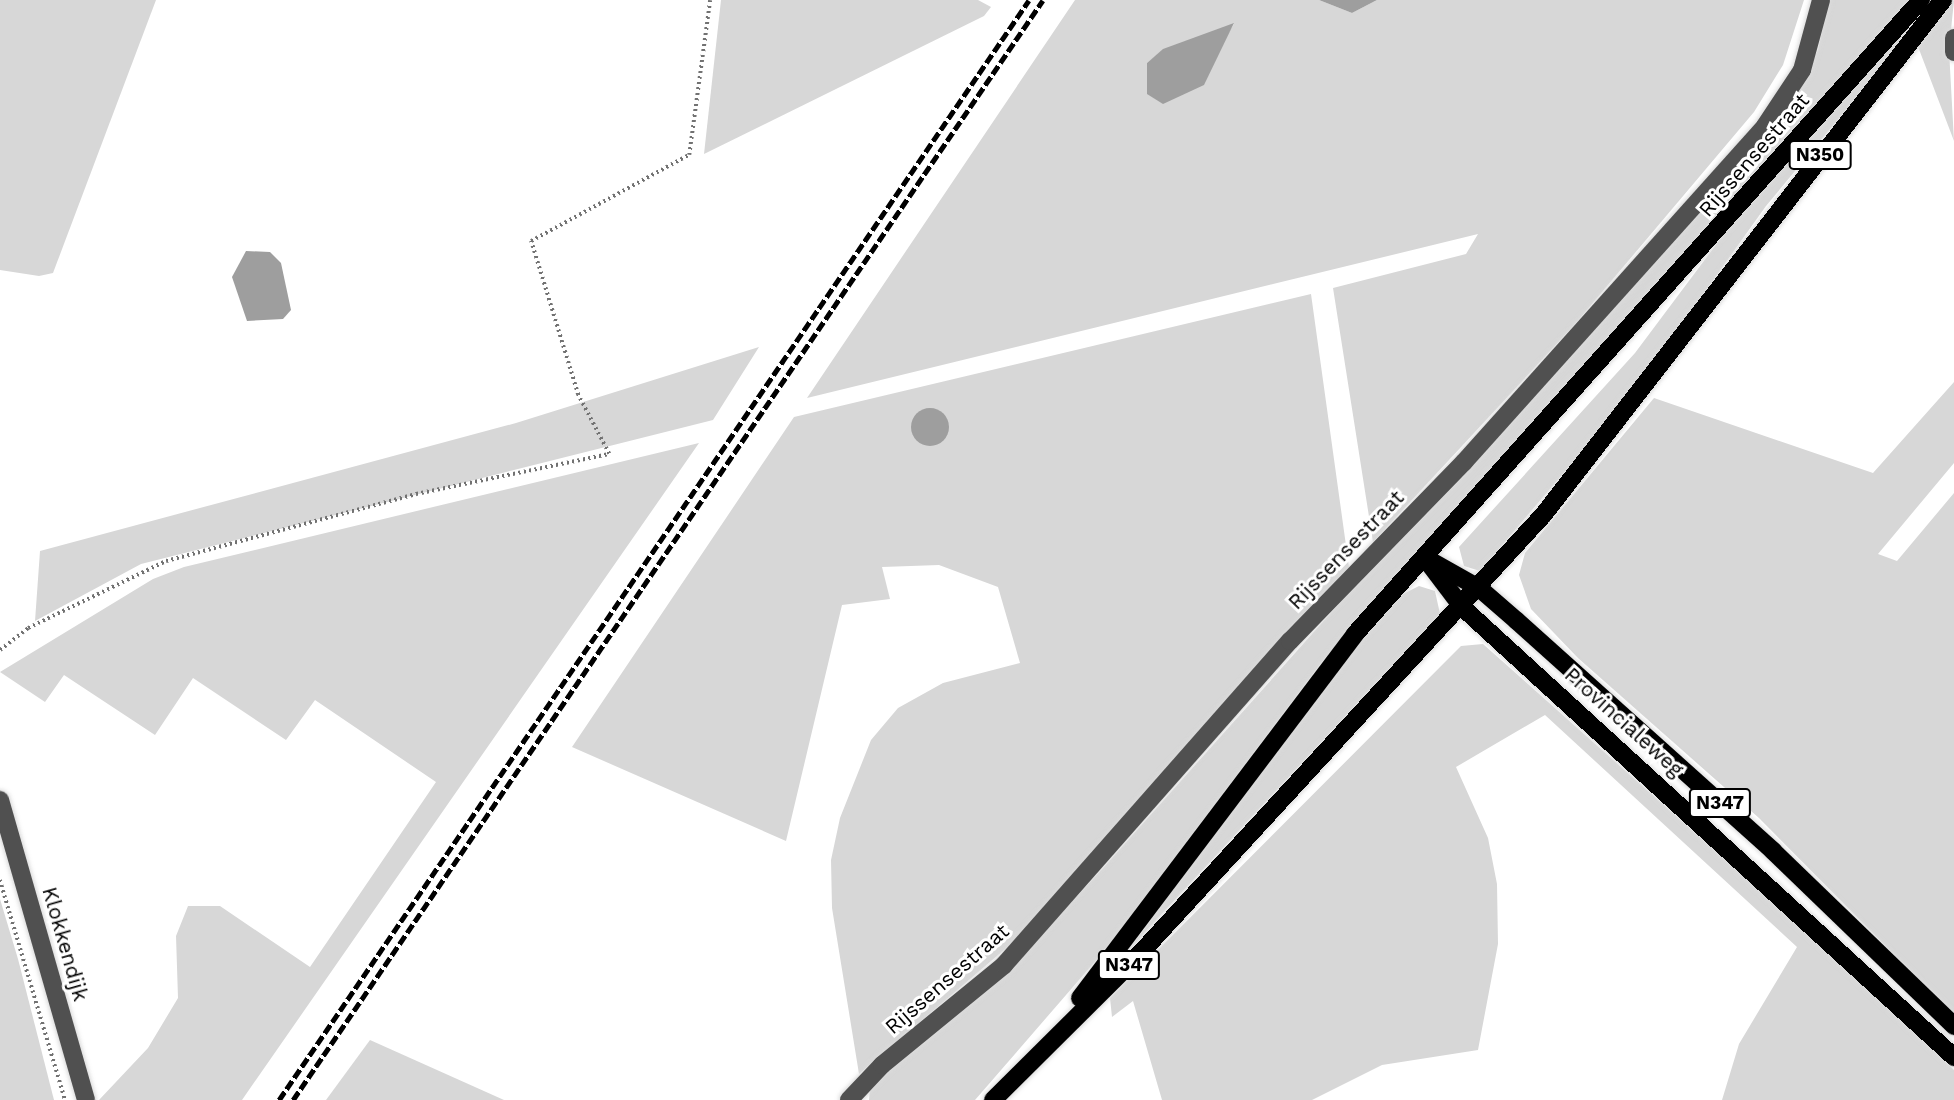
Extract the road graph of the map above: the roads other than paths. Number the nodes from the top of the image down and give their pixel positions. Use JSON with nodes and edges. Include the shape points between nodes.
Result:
{"nodes":[{"id":1,"x":1821,"y":0,"type":"edge"},
{"id":2,"x":1921,"y":0,"type":"edge"},
{"id":3,"x":1943,"y":0,"type":"edge"},
{"id":4,"x":1954,"y":38,"type":"edge"},
{"id":5,"x":1954,"y":52,"type":"edge"},
{"id":6,"x":1425,"y":558,"type":"junction"},
{"id":7,"x":1479,"y":588,"type":"junction"},
{"id":8,"x":1462,"y":607,"type":"junction"},
{"id":9,"x":0,"y":800,"type":"edge"},
{"id":10,"x":1954,"y":1026,"type":"edge"},
{"id":11,"x":1048,"y":1040,"type":"junction"},
{"id":12,"x":1954,"y":1057,"type":"edge"},
{"id":13,"x":853,"y":1098,"type":"edge"},
{"id":14,"x":86,"y":1100,"type":"edge"},
{"id":15,"x":993,"y":1100,"type":"edge"}],
"edges":[{"from":1,"to":13,"type":"street","name":"Rijssensestraat","via":[[1802,71],[1765,126],[1464,462],[1290,640],[1004,965]]},
{"from":2,"to":6,"type":"main road","name":"Rijssensestraat","number":"N350"},
{"from":3,"to":7,"type":"main road","name":"Rijssensestraat","number":"N350","via":[[1545,514]]},
{"from":4,"to":5,"type":"street"},
{"from":6,"to":7,"type":"main road","number":"N347"},
{"from":6,"to":8,"type":"main road","name":"Provincialeweg","number":"N347"},
{"from":6,"to":11,"type":"main road","name":"Rijssensestraat","number":"N347","via":[[1270,738]]},
{"from":7,"to":8,"type":"main road","name":"Rijssensestraat","number":"N350"},
{"from":7,"to":10,"type":"main road","name":"Provincialeweg","number":"N347","via":[[1773,851]]},
{"from":8,"to":11,"type":"main road","name":"Rijssensestraat","number":"N347","via":[[1135,959]]},
{"from":8,"to":12,"type":"main road","name":"Provincialeweg","number":"N347"},
{"from":9,"to":14,"type":"street","name":"Klokkendijk"},
{"from":11,"to":15,"type":"main road","name":"Rijssensestraat","number":"N347"}]}
